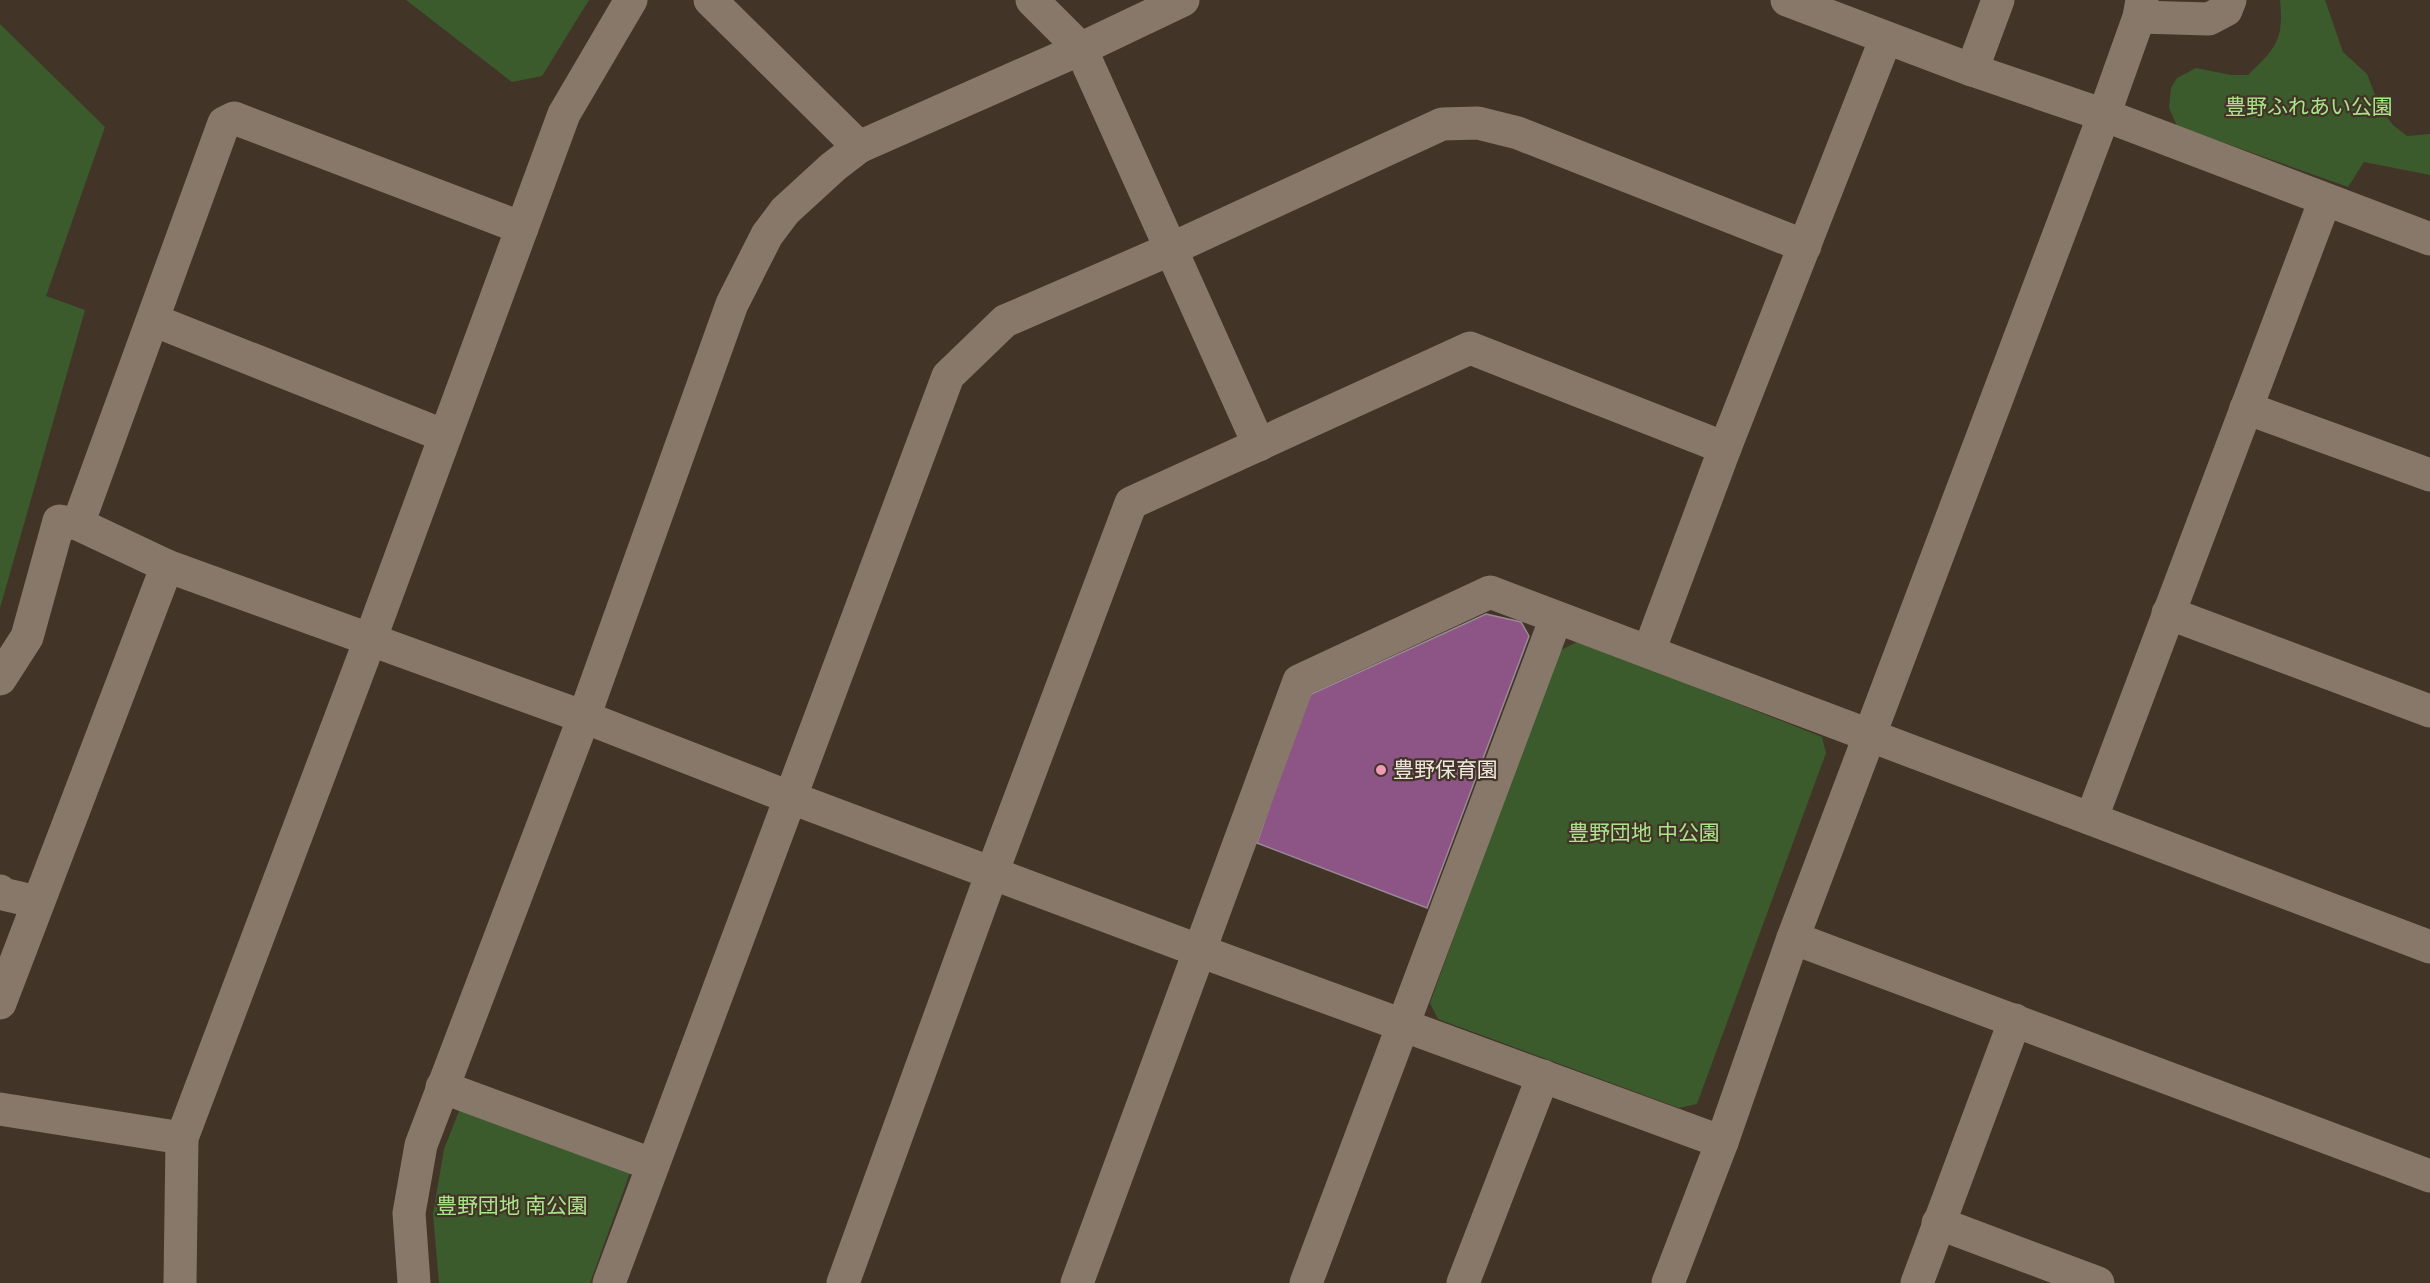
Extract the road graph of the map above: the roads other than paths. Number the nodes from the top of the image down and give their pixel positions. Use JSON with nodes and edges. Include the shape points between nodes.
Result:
{"nodes":[{"id":1,"x":631,"y":0,"type":"edge"},
{"id":2,"x":710,"y":0,"type":"edge"},
{"id":3,"x":1032,"y":0,"type":"edge"},
{"id":4,"x":1183,"y":0,"type":"edge"},
{"id":5,"x":1787,"y":0,"type":"edge"},
{"id":6,"x":1998,"y":0,"type":"edge"},
{"id":7,"x":2230,"y":0,"type":"edge"},
{"id":8,"x":2141,"y":9,"type":"edge"},
{"id":9,"x":1886,"y":38,"type":"junction"},
{"id":10,"x":1081,"y":49,"type":"junction"},
{"id":11,"x":1972,"y":70,"type":"junction"},
{"id":12,"x":2104,"y":115,"type":"junction"},
{"id":13,"x":859,"y":147,"type":"junction"},
{"id":14,"x":2325,"y":200,"type":"junction"},
{"id":15,"x":522,"y":228,"type":"junction"},
{"id":16,"x":2430,"y":239,"type":"edge"},
{"id":17,"x":1805,"y":246,"type":"junction"},
{"id":18,"x":1171,"y":249,"type":"junction"},
{"id":19,"x":153,"y":320,"type":"junction"},
{"id":20,"x":2246,"y":408,"type":"junction"},
{"id":21,"x":445,"y":436,"type":"junction"},
{"id":22,"x":1259,"y":445,"type":"junction"},
{"id":23,"x":1725,"y":448,"type":"junction"},
{"id":24,"x":2430,"y":475,"type":"edge"},
{"id":25,"x":78,"y":524,"type":"junction"},
{"id":26,"x":167,"y":566,"type":"junction"},
{"id":27,"x":2168,"y":613,"type":"junction"},
{"id":28,"x":1556,"y":618,"type":"junction"},
{"id":29,"x":370,"y":640,"type":"junction"},
{"id":30,"x":1649,"y":651,"type":"junction"},
{"id":31,"x":0,"y":679,"type":"edge"},
{"id":32,"x":2430,"y":711,"type":"edge"},
{"id":33,"x":584,"y":717,"type":"junction"},
{"id":34,"x":1870,"y":734,"type":"junction"},
{"id":35,"x":789,"y":797,"type":"junction"},
{"id":36,"x":2092,"y":817,"type":"junction"},
{"id":37,"x":992,"y":873,"type":"junction"},
{"id":38,"x":0,"y":891,"type":"edge"},
{"id":39,"x":38,"y":902,"type":"junction"},
{"id":40,"x":1793,"y":938,"type":"junction"},
{"id":41,"x":2430,"y":947,"type":"edge"},
{"id":42,"x":1200,"y":951,"type":"junction"},
{"id":43,"x":0,"y":1003,"type":"edge"},
{"id":44,"x":2015,"y":1020,"type":"junction"},
{"id":45,"x":1404,"y":1025,"type":"junction"},
{"id":46,"x":1543,"y":1076,"type":"junction"},
{"id":47,"x":442,"y":1087,"type":"junction"},
{"id":48,"x":0,"y":1109,"type":"edge"},
{"id":49,"x":182,"y":1138,"type":"junction"},
{"id":50,"x":1722,"y":1142,"type":"junction"},
{"id":51,"x":651,"y":1164,"type":"junction"},
{"id":52,"x":2430,"y":1176,"type":"edge"},
{"id":53,"x":1938,"y":1223,"type":"junction"},
{"id":54,"x":180,"y":1283,"type":"edge"},
{"id":55,"x":414,"y":1283,"type":"edge"},
{"id":56,"x":609,"y":1283,"type":"edge"},
{"id":57,"x":843,"y":1283,"type":"edge"},
{"id":58,"x":1077,"y":1283,"type":"edge"},
{"id":59,"x":1306,"y":1283,"type":"edge"},
{"id":60,"x":1463,"y":1283,"type":"edge"},
{"id":61,"x":1668,"y":1283,"type":"edge"},
{"id":62,"x":1917,"y":1283,"type":"edge"},
{"id":63,"x":2098,"y":1283,"type":"edge"}],
"edges":[{"from":1,"to":15,"type":"street","via":[[564,114]]},
{"from":2,"to":13,"type":"street"},
{"from":3,"to":10,"type":"street"},
{"from":4,"to":10,"type":"street"},
{"from":5,"to":9,"type":"street"},
{"from":6,"to":11,"type":"street"},
{"from":7,"to":8,"type":"street","via":[[2226,10],[2209,19]]},
{"from":8,"to":12,"type":"street"},
{"from":9,"to":11,"type":"street"},
{"from":9,"to":17,"type":"street"},
{"from":10,"to":13,"type":"street"},
{"from":10,"to":18,"type":"street"},
{"from":11,"to":12,"type":"street"},
{"from":12,"to":14,"type":"street"},
{"from":12,"to":34,"type":"street"},
{"from":13,"to":33,"type":"street","via":[[785,211],[767,235],[732,304]]},
{"from":14,"to":16,"type":"street"},
{"from":14,"to":20,"type":"street"},
{"from":15,"to":19,"type":"street","via":[[234,118],[224,123]]},
{"from":15,"to":21,"type":"street"},
{"from":17,"to":18,"type":"street","via":[[1518,133],[1478,123],[1442,124]]},
{"from":17,"to":23,"type":"street"},
{"from":18,"to":22,"type":"street"},
{"from":18,"to":35,"type":"street","via":[[1005,321],[948,376]]},
{"from":19,"to":21,"type":"street"},
{"from":19,"to":25,"type":"street"},
{"from":20,"to":24,"type":"street"},
{"from":20,"to":27,"type":"street"},
{"from":21,"to":29,"type":"street"},
{"from":22,"to":23,"type":"street","via":[[1470,348]]},
{"from":22,"to":37,"type":"street","via":[[1131,503]]},
{"from":23,"to":30,"type":"street"},
{"from":25,"to":26,"type":"street"},
{"from":25,"to":31,"type":"street","via":[[59,521],[27,637]]},
{"from":26,"to":29,"type":"street"},
{"from":26,"to":39,"type":"street"},
{"from":27,"to":32,"type":"street"},
{"from":27,"to":36,"type":"street"},
{"from":28,"to":30,"type":"street"},
{"from":28,"to":42,"type":"street","via":[[1490,592],[1299,681]]},
{"from":28,"to":45,"type":"street"},
{"from":29,"to":33,"type":"street"},
{"from":29,"to":49,"type":"street"},
{"from":30,"to":34,"type":"street"},
{"from":33,"to":35,"type":"street"},
{"from":33,"to":47,"type":"street"},
{"from":34,"to":36,"type":"street"},
{"from":34,"to":40,"type":"street"},
{"from":35,"to":37,"type":"street"},
{"from":35,"to":51,"type":"street"},
{"from":36,"to":41,"type":"street"},
{"from":37,"to":42,"type":"street"},
{"from":37,"to":57,"type":"street"},
{"from":38,"to":39,"type":"street"},
{"from":39,"to":43,"type":"street"},
{"from":40,"to":44,"type":"street"},
{"from":40,"to":50,"type":"street"},
{"from":42,"to":45,"type":"street"},
{"from":42,"to":58,"type":"street"},
{"from":44,"to":52,"type":"street"},
{"from":44,"to":53,"type":"street"},
{"from":45,"to":46,"type":"street"},
{"from":45,"to":59,"type":"street"},
{"from":46,"to":50,"type":"street"},
{"from":46,"to":60,"type":"street"},
{"from":47,"to":51,"type":"street"},
{"from":47,"to":55,"type":"street","via":[[421,1145],[409,1213]]},
{"from":48,"to":49,"type":"street"},
{"from":49,"to":54,"type":"street"},
{"from":50,"to":61,"type":"street"},
{"from":51,"to":56,"type":"street"},
{"from":53,"to":62,"type":"street"},
{"from":53,"to":63,"type":"street"}]}
